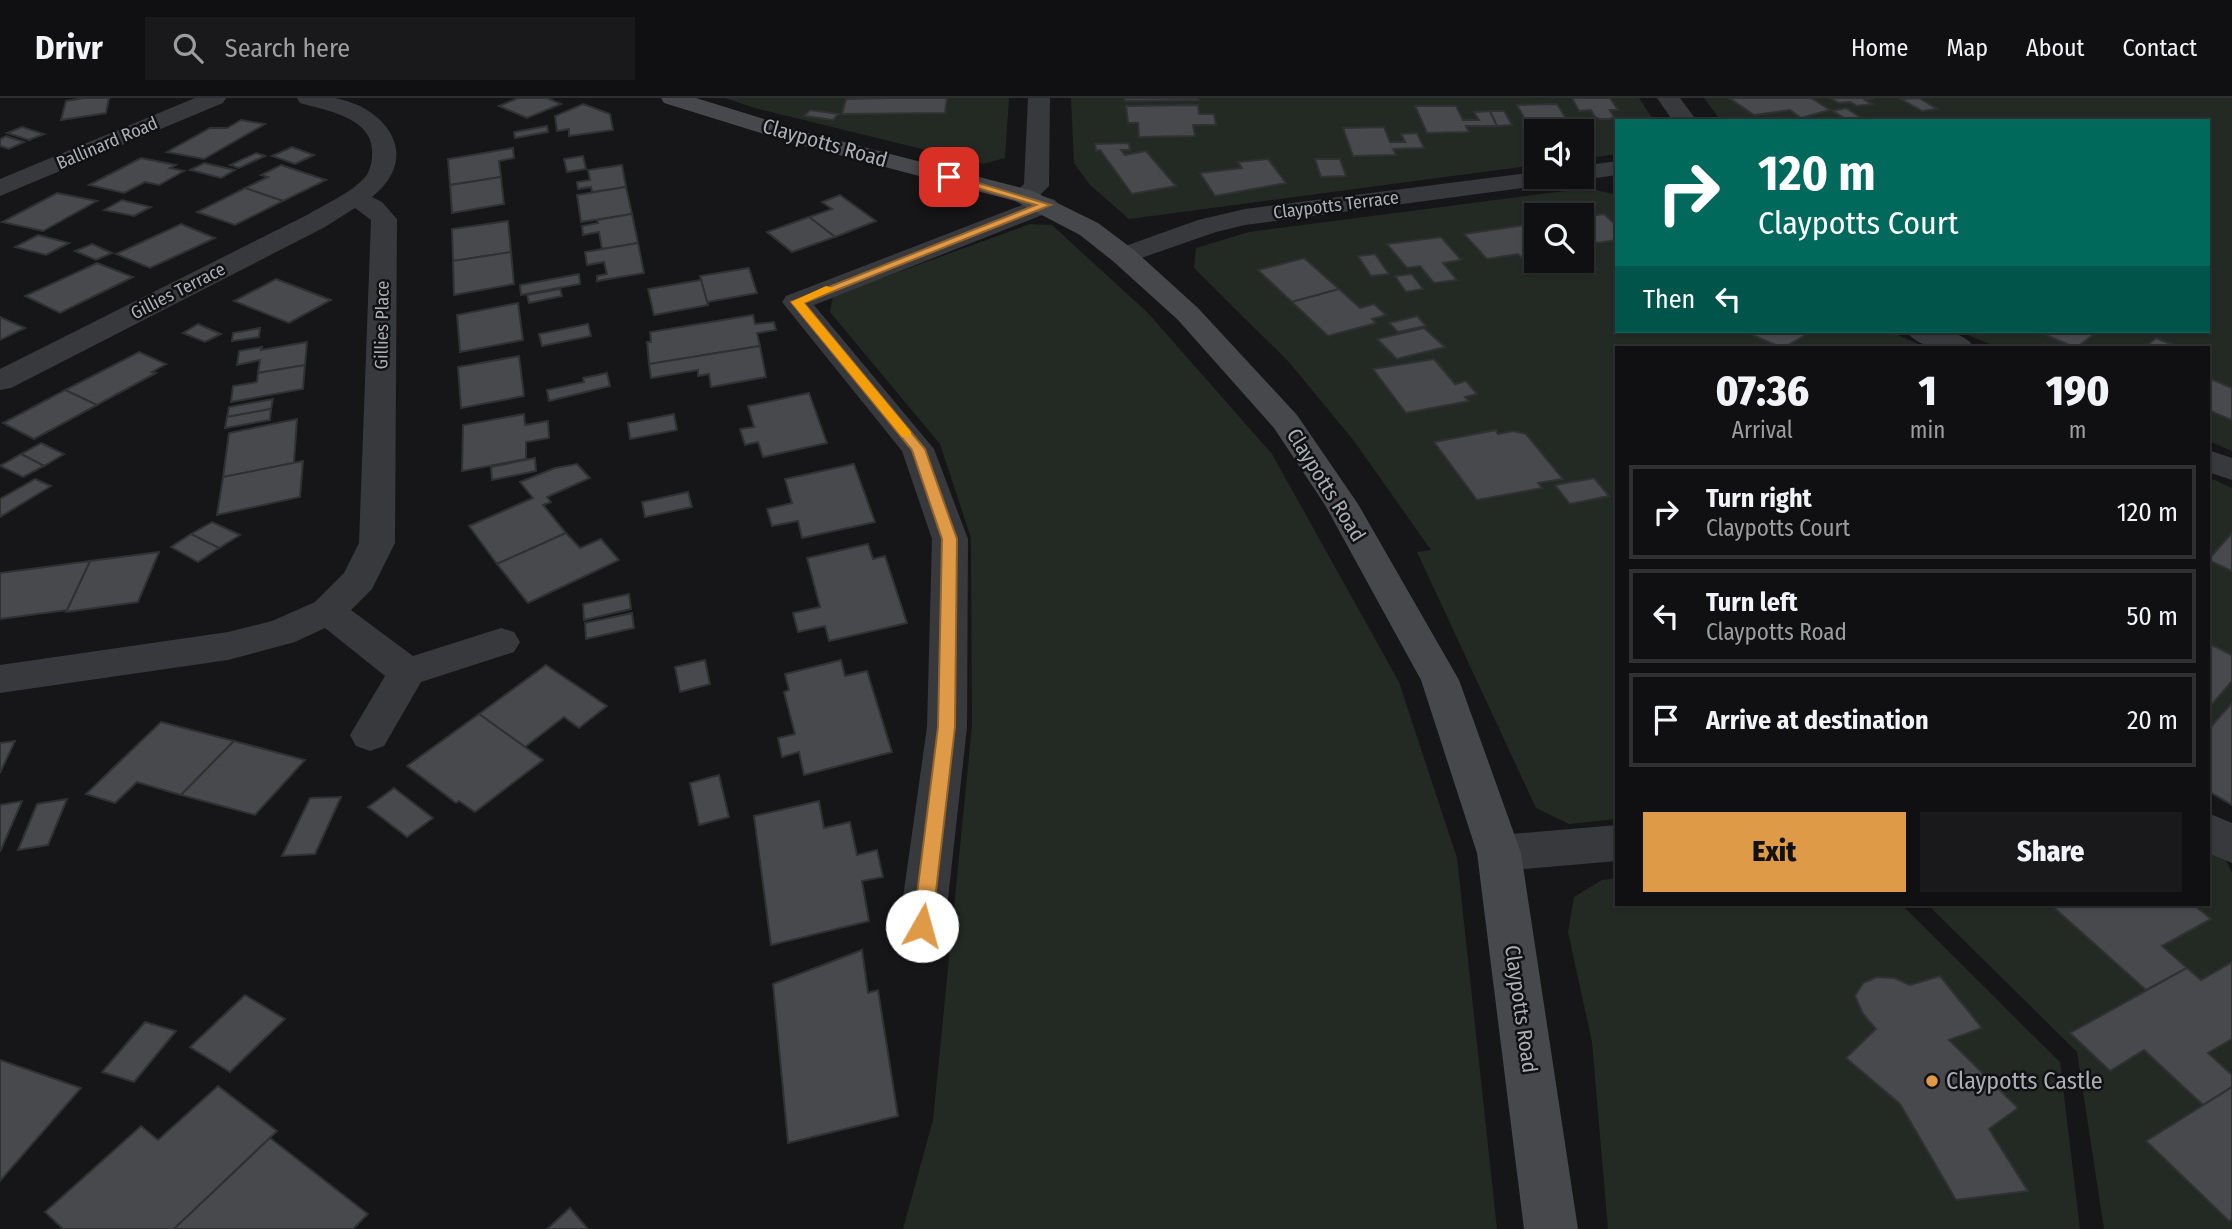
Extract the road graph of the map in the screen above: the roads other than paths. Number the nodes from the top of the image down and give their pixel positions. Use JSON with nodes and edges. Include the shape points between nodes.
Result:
{"nodes":[{"id":1,"x":215,"y":98,"type":"edge"},
{"id":2,"x":308,"y":98,"type":"edge"},
{"id":3,"x":672,"y":98,"type":"edge"},
{"id":4,"x":1039,"y":98,"type":"edge"},
{"id":5,"x":1668,"y":98,"type":"edge"},
{"id":6,"x":1684,"y":119,"type":"edge"},
{"id":7,"x":1615,"y":168,"type":"edge"},
{"id":8,"x":1594,"y":171,"type":"edge"},
{"id":9,"x":1524,"y":181,"type":"edge"},
{"id":10,"x":0,"y":188,"type":"edge"},
{"id":11,"x":354,"y":198,"type":"junction"},
{"id":12,"x":1035,"y":200,"type":"junction"},
{"id":13,"x":1124,"y":256,"type":"junction"},
{"id":14,"x":1926,"y":333,"type":"edge"},
{"id":15,"x":1955,"y":346,"type":"edge"},
{"id":16,"x":0,"y":381,"type":"edge"},
{"id":17,"x":2210,"y":461,"type":"edge"},
{"id":18,"x":2232,"y":470,"type":"edge"},
{"id":19,"x":328,"y":611,"type":"junction"},
{"id":20,"x":501,"y":642,"type":"dead end"},
{"id":21,"x":407,"y":672,"type":"junction"},
{"id":22,"x":0,"y":679,"type":"edge"},
{"id":23,"x":370,"y":735,"type":"dead end"},
{"id":24,"x":2210,"y":832,"type":"edge"},
{"id":25,"x":1615,"y":844,"type":"edge"},
{"id":26,"x":2232,"y":845,"type":"edge"},
{"id":27,"x":1499,"y":853,"type":"junction"},
{"id":28,"x":922,"y":926,"type":"dead end"},
{"id":29,"x":1551,"y":1229,"type":"edge"}],
"edges":[{"from":1,"to":10,"type":"street","name":"Ballinard Road"},
{"from":2,"to":11,"type":"street","via":[[372,123],[384,141],[384,161],[377,179]]},
{"from":3,"to":12,"type":"main road","name":"Claypotts Road","via":[[801,138]]},
{"from":4,"to":12,"type":"street"},
{"from":5,"to":6,"type":"street"},
{"from":7,"to":8,"type":"street"},
{"from":9,"to":13,"type":"street","name":"Claypotts Terrace","via":[[1245,217]]},
{"from":11,"to":16,"type":"street","name":"Gillies Terrace"},
{"from":11,"to":19,"type":"street","name":"Gillies Place","via":[[384,219],[377,543],[359,580]]},
{"from":12,"to":13,"type":"main road","name":"Claypotts Road","via":[[1089,229]]},
{"from":12,"to":28,"type":"street","via":[[796,302],[918,449],[950,539],[947,727]]},
{"from":13,"to":27,"type":"main road","name":"Claypotts Road","via":[[1188,314],[1286,422],[1341,504],[1440,680]]},
{"from":14,"to":15,"type":"street"},
{"from":17,"to":18,"type":"street"},
{"from":19,"to":21,"type":"street"},
{"from":19,"to":22,"type":"street","name":"Gillies Place","via":[[282,632],[228,646]]},
{"from":20,"to":21,"type":"street"},
{"from":21,"to":23,"type":"street"},
{"from":24,"to":26,"type":"street"},
{"from":25,"to":27,"type":"street"},
{"from":27,"to":29,"type":"main road","name":"Claypotts Road"}]}
